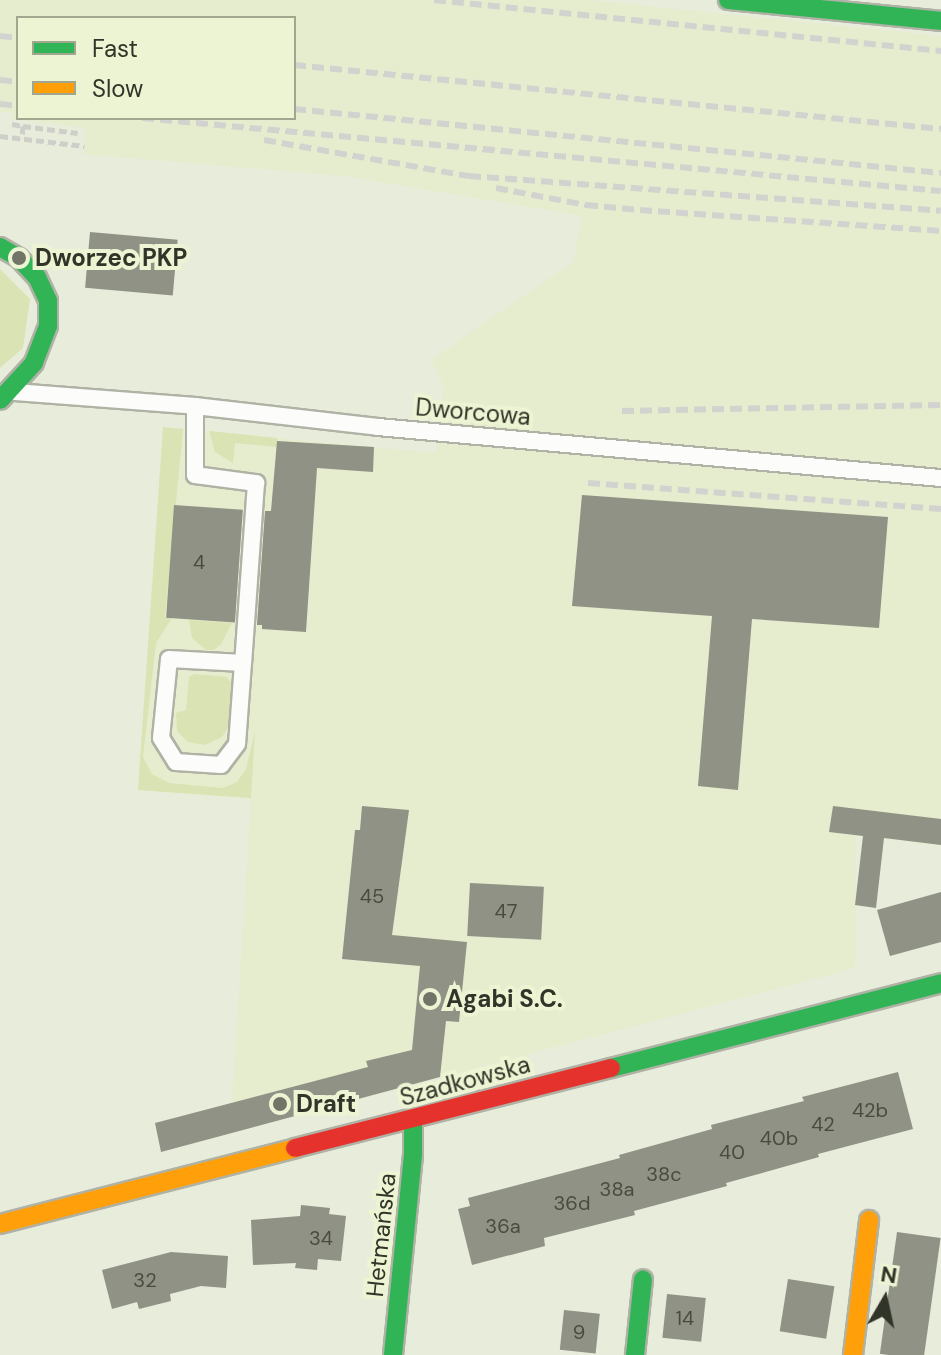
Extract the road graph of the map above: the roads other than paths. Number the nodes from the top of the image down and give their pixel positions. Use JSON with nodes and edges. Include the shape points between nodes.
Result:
{"nodes":[{"id":1,"x":728,"y":0,"type":"edge"},
{"id":2,"x":941,"y":21,"type":"edge"},
{"id":3,"x":0,"y":247,"type":"edge"},
{"id":4,"x":2,"y":395,"type":"edge"},
{"id":5,"x":195,"y":406,"type":"junction"},
{"id":6,"x":941,"y":478,"type":"edge"},
{"id":7,"x":243,"y":663,"type":"junction"},
{"id":8,"x":941,"y":983,"type":"edge"},
{"id":9,"x":413,"y":1119,"type":"junction"},
{"id":10,"x":869,"y":1220,"type":"dead end"},
{"id":11,"x":0,"y":1224,"type":"edge"},
{"id":12,"x":643,"y":1279,"type":"dead end"},
{"id":13,"x":393,"y":1355,"type":"edge"},
{"id":14,"x":635,"y":1355,"type":"edge"},
{"id":15,"x":853,"y":1355,"type":"edge"}],
"edges":[{"from":1,"to":2,"type":"street"},
{"from":3,"to":4,"type":"street","via":[[37,277],[48,301],[48,326],[38,355]]},
{"from":4,"to":5,"type":"lane","name":"Dworcowa"},
{"from":5,"to":6,"type":"lane","name":"Dworcowa"},
{"from":5,"to":7,"type":"lane","via":[[195,475],[256,483]]},
{"from":7,"to":7,"type":"lane","via":[[169,659],[161,738],[176,762],[221,765],[237,744]]},
{"from":8,"to":9,"type":"street","name":"Szadkowska"},
{"from":9,"to":11,"type":"street","name":"Szadkowska"},
{"from":9,"to":13,"type":"street","name":"Hetmańska"},
{"from":10,"to":15,"type":"street"},
{"from":12,"to":14,"type":"street"}]}
